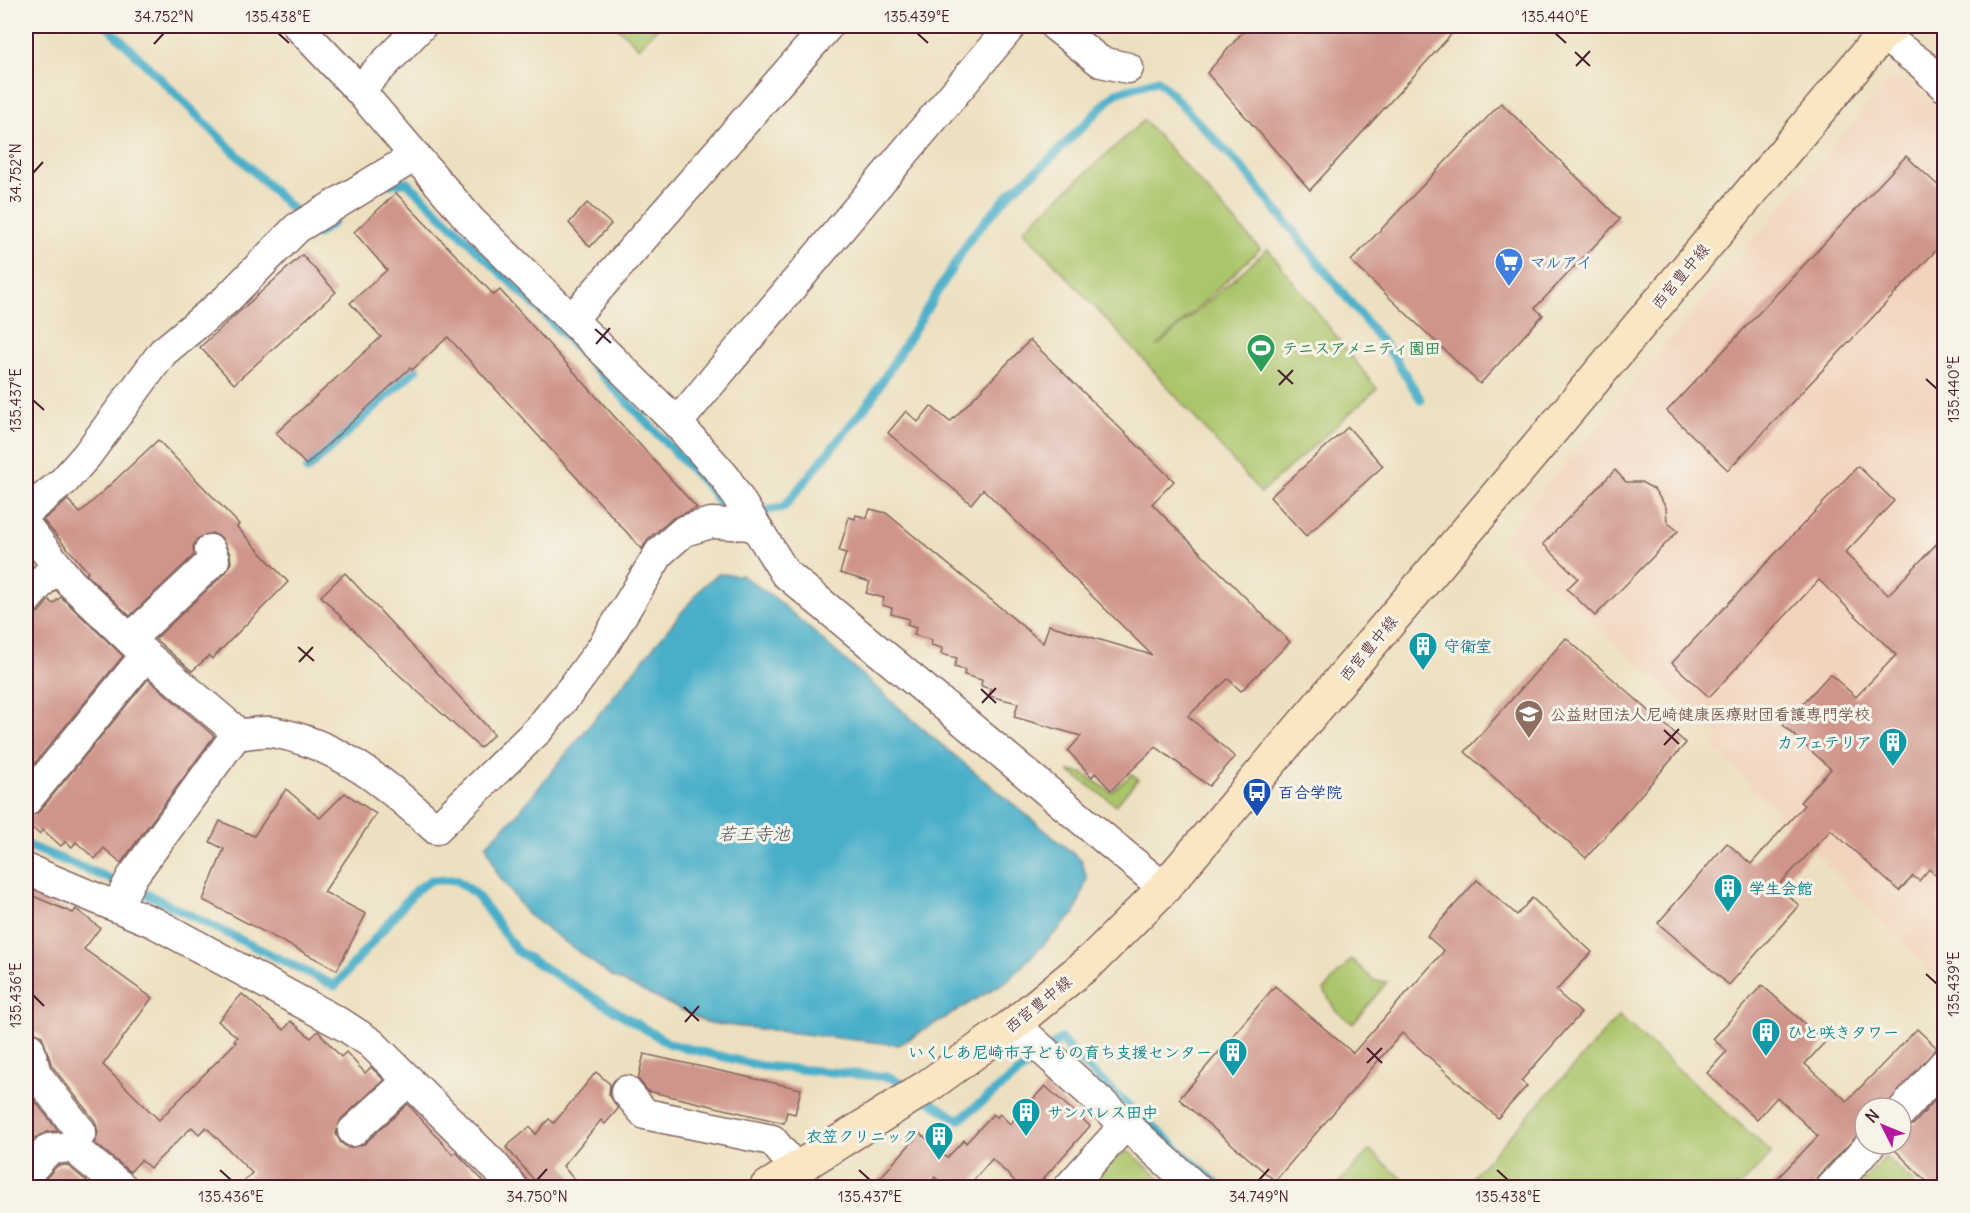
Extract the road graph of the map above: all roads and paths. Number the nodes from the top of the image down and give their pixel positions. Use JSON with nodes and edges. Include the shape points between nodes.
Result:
{"nodes":[{"id":1,"x":298,"y":26,"type":"edge"},
{"id":2,"x":421,"y":26,"type":"edge"},
{"id":3,"x":828,"y":26,"type":"edge"},
{"id":4,"x":1011,"y":26,"type":"edge"},
{"id":5,"x":1055,"y":26,"type":"edge"},
{"id":6,"x":1887,"y":30,"type":"edge"},
{"id":7,"x":1128,"y":68,"type":"dead end"},
{"id":8,"x":1944,"y":86,"type":"edge"},
{"id":9,"x":359,"y":90,"type":"junction"},
{"id":10,"x":415,"y":156,"type":"junction"},
{"id":11,"x":572,"y":319,"type":"junction"},
{"id":12,"x":677,"y":423,"type":"junction"},
{"id":13,"x":27,"y":510,"type":"edge"},
{"id":14,"x":753,"y":525,"type":"junction"},
{"id":15,"x":210,"y":550,"type":"dead end"},
{"id":16,"x":56,"y":565,"type":"junction"},
{"id":17,"x":26,"y":600,"type":"edge"},
{"id":18,"x":138,"y":647,"type":"junction"},
{"id":19,"x":236,"y":735,"type":"junction"},
{"id":20,"x":26,"y":801,"type":"edge"},
{"id":21,"x":26,"y":869,"type":"edge"},
{"id":22,"x":1164,"y":888,"type":"junction"},
{"id":23,"x":124,"y":893,"type":"junction"},
{"id":24,"x":1014,"y":1024,"type":"junction"},
{"id":25,"x":28,"y":1048,"type":"dead end"},
{"id":26,"x":1944,"y":1064,"type":"edge"},
{"id":27,"x":409,"y":1080,"type":"junction"},
{"id":28,"x":626,"y":1091,"type":"dead end"},
{"id":29,"x":1913,"y":1099,"type":"edge"},
{"id":30,"x":1126,"y":1124,"type":"junction"},
{"id":31,"x":353,"y":1131,"type":"dead end"},
{"id":32,"x":72,"y":1147,"type":"junction"},
{"id":33,"x":1860,"y":1156,"type":"edge"},
{"id":34,"x":796,"y":1168,"type":"junction"},
{"id":35,"x":26,"y":1175,"type":"edge"},
{"id":36,"x":123,"y":1188,"type":"edge"},
{"id":37,"x":513,"y":1188,"type":"edge"},
{"id":38,"x":766,"y":1188,"type":"edge"},
{"id":39,"x":1068,"y":1188,"type":"edge"},
{"id":40,"x":1197,"y":1188,"type":"edge"},
{"id":41,"x":1831,"y":1188,"type":"edge"}],
"edges":[{"from":1,"to":9,"type":"street"},
{"from":2,"to":9,"type":"street"},
{"from":3,"to":11,"type":"street"},
{"from":4,"to":12,"type":"street"},
{"from":5,"to":7,"type":"street","via":[[1101,62]]},
{"from":6,"to":8,"type":"street"},
{"from":6,"to":22,"type":"main road","name":"西宮豊中線"},
{"from":9,"to":10,"type":"street"},
{"from":10,"to":11,"type":"street","via":[[470,220]]},
{"from":10,"to":13,"type":"street","via":[[297,228],[226,300],[163,352],[87,455],[64,481]]},
{"from":11,"to":12,"type":"street"},
{"from":12,"to":14,"type":"street","via":[[725,477]]},
{"from":13,"to":16,"type":"street"},
{"from":14,"to":19,"type":"street","via":[[711,523],[684,531],[660,552],[603,648],[574,686],[538,729],[436,830],[402,797],[338,754],[270,732]]},
{"from":14,"to":22,"type":"street","via":[[785,573]]},
{"from":15,"to":18,"type":"street","via":[[214,560]]},
{"from":16,"to":17,"type":"street"},
{"from":16,"to":18,"type":"street"},
{"from":18,"to":19,"type":"street"},
{"from":18,"to":20,"type":"street"},
{"from":19,"to":23,"type":"street"},
{"from":21,"to":23,"type":"street"},
{"from":22,"to":24,"type":"main road","name":"西宮豊中線","via":[[1093,959]]},
{"from":23,"to":27,"type":"street","via":[[197,945],[371,1043]]},
{"from":24,"to":30,"type":"street"},
{"from":24,"to":34,"type":"main road","name":"西宮豊中線","via":[[918,1092]]},
{"from":25,"to":32,"type":"street","via":[[36,1074],[81,1132]]},
{"from":26,"to":29,"type":"street"},
{"from":27,"to":31,"type":"street"},
{"from":27,"to":37,"type":"street"},
{"from":28,"to":34,"type":"street","via":[[645,1114],[772,1140]]},
{"from":30,"to":39,"type":"street"},
{"from":30,"to":40,"type":"street"},
{"from":32,"to":35,"type":"street","via":[[49,1149]]},
{"from":32,"to":36,"type":"street"},
{"from":33,"to":41,"type":"street"},
{"from":34,"to":38,"type":"main road","name":"西宮豊中線"}]}
